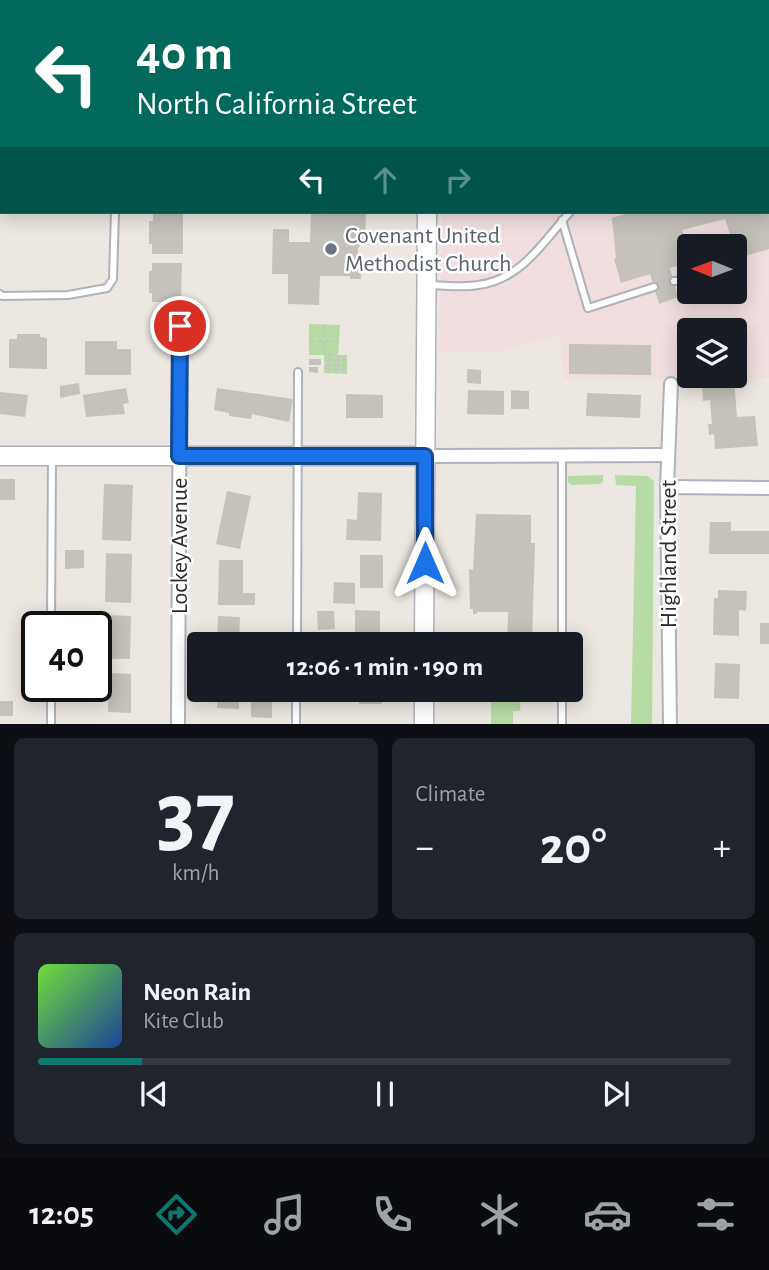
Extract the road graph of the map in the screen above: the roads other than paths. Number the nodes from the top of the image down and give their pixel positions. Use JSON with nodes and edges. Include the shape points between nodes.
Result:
{"nodes":[{"id":1,"x":115,"y":214,"type":"edge"},
{"id":2,"x":427,"y":214,"type":"edge"},
{"id":3,"x":568,"y":214,"type":"edge"},
{"id":4,"x":562,"y":220,"type":"junction"},
{"id":5,"x":674,"y":281,"type":"dead end"},
{"id":6,"x":677,"y":281,"type":"edge"},
{"id":7,"x":427,"y":285,"type":"junction"},
{"id":8,"x":654,"y":287,"type":"dead end"},
{"id":9,"x":0,"y":294,"type":"edge"},
{"id":10,"x":180,"y":326,"type":"dead end"},
{"id":11,"x":298,"y":372,"type":"dead end"},
{"id":12,"x":671,"y":384,"type":"dead end"},
{"id":13,"x":562,"y":455,"type":"junction"},
{"id":14,"x":668,"y":455,"type":"junction"},
{"id":15,"x":0,"y":456,"type":"edge"},
{"id":16,"x":179,"y":456,"type":"junction"},
{"id":17,"x":298,"y":456,"type":"junction"},
{"id":18,"x":425,"y":456,"type":"junction"},
{"id":19,"x":51,"y":457,"type":"junction"},
{"id":20,"x":667,"y":487,"type":"junction"},
{"id":21,"x":769,"y":488,"type":"edge"},
{"id":22,"x":51,"y":611,"type":"edge"},
{"id":23,"x":297,"y":632,"type":"edge"},
{"id":24,"x":424,"y":632,"type":"edge"},
{"id":25,"x":562,"y":632,"type":"edge"},
{"id":26,"x":51,"y":702,"type":"edge"},
{"id":27,"x":296,"y":702,"type":"edge"},
{"id":28,"x":424,"y":702,"type":"edge"},
{"id":29,"x":562,"y":702,"type":"edge"},
{"id":30,"x":51,"y":724,"type":"edge"},
{"id":31,"x":178,"y":724,"type":"edge"},
{"id":32,"x":296,"y":724,"type":"edge"},
{"id":33,"x":424,"y":724,"type":"edge"},
{"id":34,"x":562,"y":724,"type":"edge"},
{"id":35,"x":670,"y":724,"type":"edge"}],
"edges":[{"from":1,"to":9,"type":"lane","via":[[113,279],[107,288],[68,295]]},
{"from":2,"to":7,"type":"street"},
{"from":3,"to":4,"type":"lane"},
{"from":4,"to":7,"type":"lane","via":[[521,267],[504,279],[477,286]]},
{"from":4,"to":8,"type":"lane","via":[[588,307]]},
{"from":5,"to":6,"type":"lane"},
{"from":7,"to":18,"type":"street"},
{"from":10,"to":16,"type":"street","name":"Lockey Avenue"},
{"from":11,"to":17,"type":"lane"},
{"from":12,"to":14,"type":"street","name":"Highland Street"},
{"from":13,"to":14,"type":"street"},
{"from":13,"to":18,"type":"street"},
{"from":13,"to":25,"type":"lane"},
{"from":14,"to":20,"type":"street","name":"Highland Street"},
{"from":15,"to":19,"type":"street"},
{"from":16,"to":17,"type":"street"},
{"from":16,"to":19,"type":"street"},
{"from":16,"to":31,"type":"street","name":"Lockey Avenue"},
{"from":17,"to":18,"type":"street"},
{"from":17,"to":23,"type":"lane"},
{"from":18,"to":24,"type":"street"},
{"from":19,"to":22,"type":"lane"},
{"from":20,"to":21,"type":"street"},
{"from":20,"to":35,"type":"street","name":"Highland Street"},
{"from":26,"to":30,"type":"lane"},
{"from":27,"to":32,"type":"lane"},
{"from":28,"to":33,"type":"street"},
{"from":29,"to":34,"type":"lane"}]}
